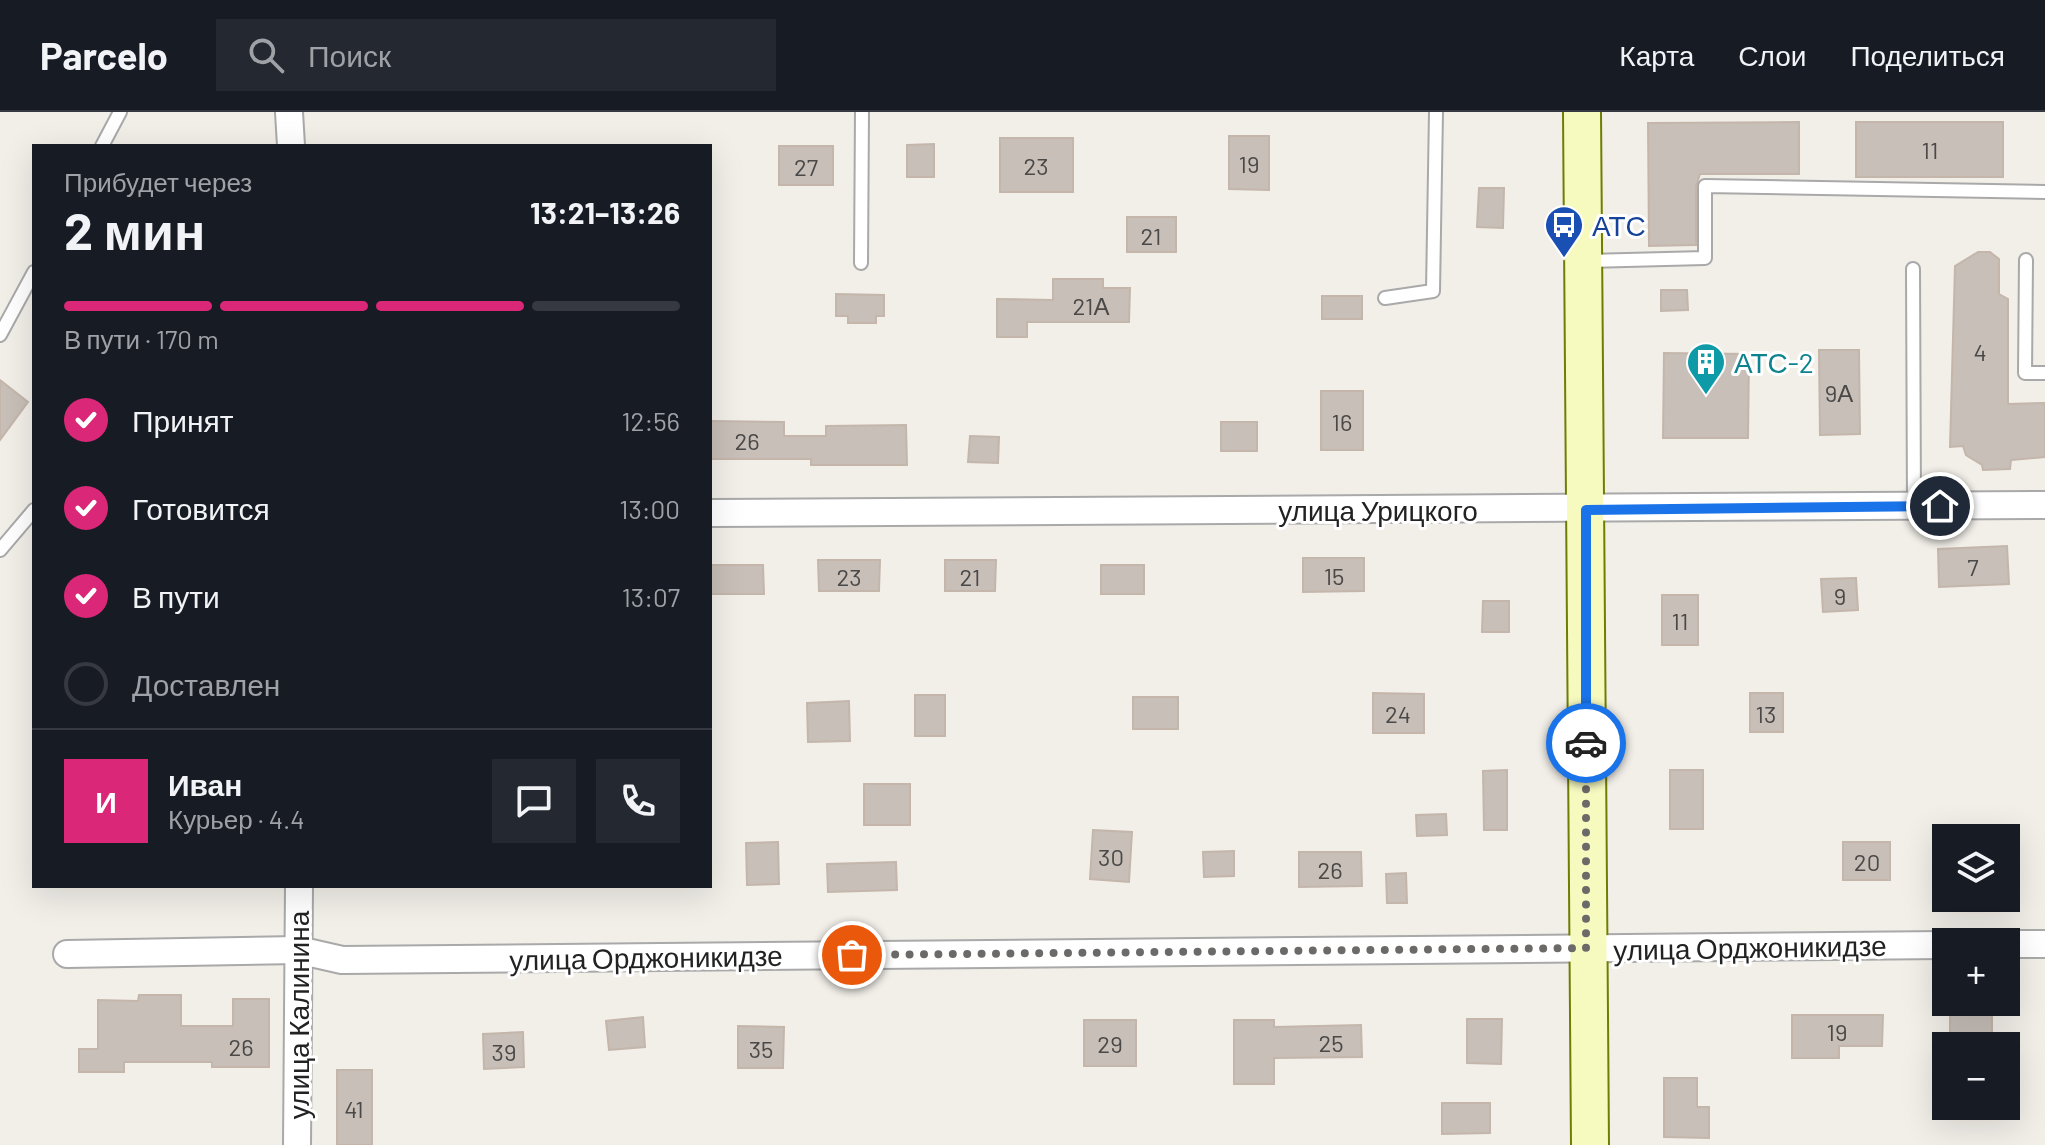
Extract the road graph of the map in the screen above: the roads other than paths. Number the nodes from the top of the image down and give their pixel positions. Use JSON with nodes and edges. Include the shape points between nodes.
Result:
{"nodes":[{"id":1,"x":120,"y":112,"type":"edge"},
{"id":2,"x":289,"y":112,"type":"edge"},
{"id":3,"x":862,"y":112,"type":"edge"},
{"id":4,"x":1436,"y":112,"type":"edge"},
{"id":5,"x":1582,"y":112,"type":"edge"},
{"id":6,"x":103,"y":144,"type":"edge"},
{"id":7,"x":291,"y":144,"type":"edge"},
{"id":8,"x":2045,"y":192,"type":"edge"},
{"id":9,"x":2026,"y":260,"type":"dead end"},
{"id":10,"x":1584,"y":261,"type":"junction"},
{"id":11,"x":861,"y":263,"type":"dead end"},
{"id":12,"x":1913,"y":269,"type":"dead end"},
{"id":13,"x":32,"y":276,"type":"edge"},
{"id":14,"x":1385,"y":298,"type":"dead end"},
{"id":15,"x":0,"y":335,"type":"edge"},
{"id":16,"x":2045,"y":373,"type":"edge"},
{"id":17,"x":2045,"y":505,"type":"edge"},
{"id":18,"x":1914,"y":506,"type":"junction"},
{"id":19,"x":1586,"y":510,"type":"junction"},
{"id":20,"x":32,"y":512,"type":"edge"},
{"id":21,"x":712,"y":513,"type":"edge"},
{"id":22,"x":0,"y":550,"type":"edge"},
{"id":23,"x":299,"y":888,"type":"edge"},
{"id":24,"x":2020,"y":944,"type":"edge"},
{"id":25,"x":2045,"y":944,"type":"edge"},
{"id":26,"x":1932,"y":945,"type":"edge"},
{"id":27,"x":1586,"y":948,"type":"junction"},
{"id":28,"x":298,"y":950,"type":"junction"},
{"id":29,"x":67,"y":954,"type":"dead end"},
{"id":30,"x":297,"y":1145,"type":"edge"},
{"id":31,"x":1590,"y":1145,"type":"edge"}],
"edges":[{"from":1,"to":6,"type":"lane"},
{"from":2,"to":7,"type":"street"},
{"from":3,"to":11,"type":"lane"},
{"from":4,"to":14,"type":"lane","via":[[1433,291]]},
{"from":5,"to":10,"type":"main road"},
{"from":8,"to":10,"type":"lane","via":[[1705,186],[1705,258]]},
{"from":9,"to":16,"type":"lane","via":[[2025,373]]},
{"from":10,"to":19,"type":"main road"},
{"from":12,"to":18,"type":"lane"},
{"from":13,"to":15,"type":"lane"},
{"from":17,"to":18,"type":"street","name":"улица Урицкого"},
{"from":18,"to":19,"type":"street","name":"улица Урицкого"},
{"from":19,"to":21,"type":"street","name":"улица Урицкого"},
{"from":19,"to":27,"type":"main road"},
{"from":20,"to":22,"type":"lane"},
{"from":23,"to":28,"type":"street","name":"улица Калинина"},
{"from":24,"to":25,"type":"street"},
{"from":26,"to":27,"type":"street","name":"улица Орджоникидзе"},
{"from":27,"to":28,"type":"street","name":"улица Орджоникидзе","via":[[342,960]]},
{"from":27,"to":31,"type":"main road"},
{"from":28,"to":29,"type":"street","name":"улица Орджоникидзе"},
{"from":28,"to":30,"type":"street","name":"улица Калинина"}]}
